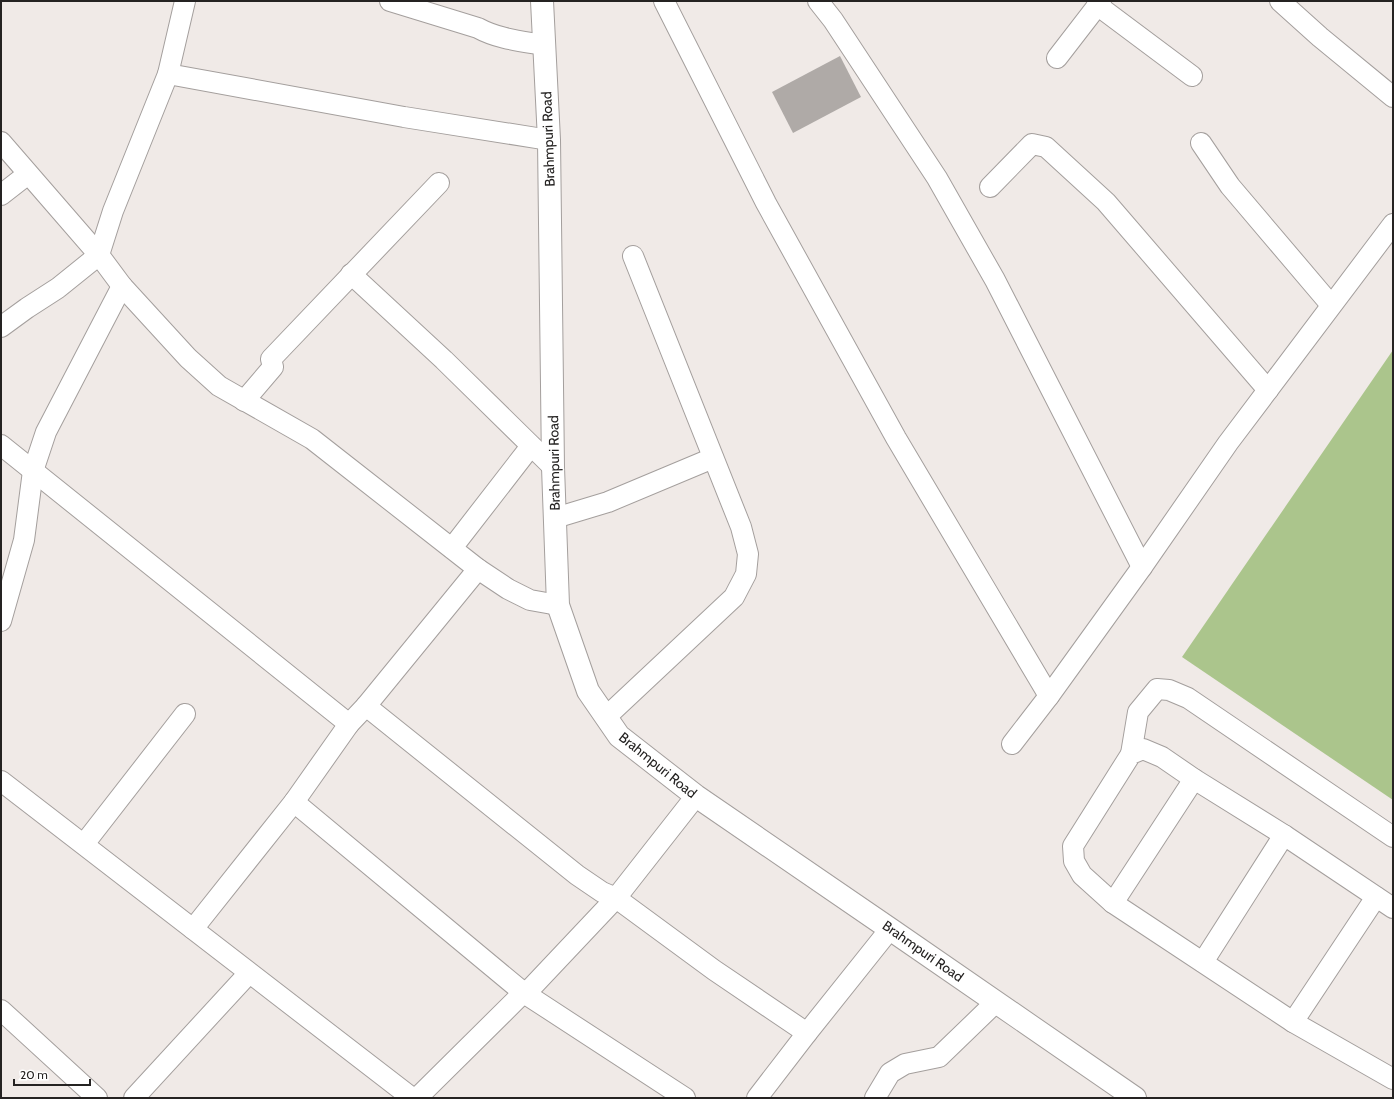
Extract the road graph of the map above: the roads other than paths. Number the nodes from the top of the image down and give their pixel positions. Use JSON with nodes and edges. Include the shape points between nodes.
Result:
{"nodes":[{"id":1,"x":185,"y":1,"type":"edge"},
{"id":2,"x":390,"y":1,"type":"edge"},
{"id":3,"x":542,"y":1,"type":"edge"},
{"id":4,"x":664,"y":1,"type":"edge"},
{"id":5,"x":818,"y":1,"type":"edge"},
{"id":6,"x":1280,"y":1,"type":"edge"},
{"id":7,"x":1099,"y":3,"type":"edge"},
{"id":8,"x":544,"y":45,"type":"junction"},
{"id":9,"x":1057,"y":58,"type":"dead end"},
{"id":10,"x":168,"y":74,"type":"junction"},
{"id":11,"x":1192,"y":76,"type":"dead end"},
{"id":12,"x":1393,"y":98,"type":"edge"},
{"id":13,"x":549,"y":140,"type":"junction"},
{"id":14,"x":1,"y":142,"type":"edge"},
{"id":15,"x":1201,"y":143,"type":"dead end"},
{"id":16,"x":28,"y":174,"type":"junction"},
{"id":17,"x":439,"y":184,"type":"dead end"},
{"id":18,"x":990,"y":187,"type":"dead end"},
{"id":19,"x":1,"y":196,"type":"edge"},
{"id":20,"x":1393,"y":224,"type":"edge"},
{"id":21,"x":99,"y":255,"type":"junction"},
{"id":22,"x":633,"y":256,"type":"dead end"},
{"id":23,"x":351,"y":274,"type":"junction"},
{"id":24,"x":122,"y":286,"type":"junction"},
{"id":25,"x":1331,"y":305,"type":"junction"},
{"id":26,"x":1,"y":327,"type":"edge"},
{"id":27,"x":1268,"y":390,"type":"junction"},
{"id":28,"x":244,"y":401,"type":"junction"},
{"id":29,"x":1,"y":445,"type":"edge"},
{"id":30,"x":531,"y":446,"type":"junction"},
{"id":31,"x":713,"y":458,"type":"junction"},
{"id":32,"x":553,"y":467,"type":"junction"},
{"id":33,"x":33,"y":471,"type":"junction"},
{"id":34,"x":555,"y":518,"type":"junction"},
{"id":35,"x":452,"y":548,"type":"junction"},
{"id":36,"x":1142,"y":567,"type":"junction"},
{"id":37,"x":478,"y":569,"type":"junction"},
{"id":38,"x":558,"y":605,"type":"junction"},
{"id":39,"x":1,"y":621,"type":"edge"},
{"id":40,"x":1049,"y":696,"type":"junction"},
{"id":41,"x":366,"y":706,"type":"junction"},
{"id":42,"x":185,"y":714,"type":"dead end"},
{"id":43,"x":606,"y":716,"type":"junction"},
{"id":44,"x":349,"y":724,"type":"junction"},
{"id":45,"x":1012,"y":744,"type":"dead end"},
{"id":46,"x":1132,"y":754,"type":"junction"},
{"id":47,"x":1194,"y":779,"type":"junction"},
{"id":48,"x":1,"y":781,"type":"edge"},
{"id":49,"x":696,"y":796,"type":"junction"},
{"id":50,"x":294,"y":802,"type":"junction"},
{"id":51,"x":1284,"y":835,"type":"junction"},
{"id":52,"x":1393,"y":837,"type":"edge"},
{"id":53,"x":84,"y":844,"type":"junction"},
{"id":54,"x":1376,"y":897,"type":"junction"},
{"id":55,"x":616,"y":898,"type":"junction"},
{"id":56,"x":1113,"y":903,"type":"junction"},
{"id":57,"x":1393,"y":908,"type":"edge"},
{"id":58,"x":890,"y":928,"type":"junction"},
{"id":59,"x":192,"y":929,"type":"junction"},
{"id":60,"x":1203,"y":962,"type":"junction"},
{"id":61,"x":249,"y":973,"type":"junction"},
{"id":62,"x":524,"y":993,"type":"junction"},
{"id":63,"x":996,"y":1002,"type":"junction"},
{"id":64,"x":1,"y":1010,"type":"edge"},
{"id":65,"x":1293,"y":1022,"type":"junction"},
{"id":66,"x":807,"y":1033,"type":"junction"},
{"id":67,"x":1393,"y":1079,"type":"edge"},
{"id":68,"x":97,"y":1098,"type":"edge"},
{"id":69,"x":134,"y":1098,"type":"edge"},
{"id":70,"x":412,"y":1098,"type":"edge"},
{"id":71,"x":417,"y":1098,"type":"edge"},
{"id":72,"x":685,"y":1098,"type":"edge"},
{"id":73,"x":758,"y":1098,"type":"edge"},
{"id":74,"x":875,"y":1098,"type":"edge"},
{"id":75,"x":1135,"y":1098,"type":"edge"}],
"edges":[{"from":1,"to":10,"type":"street"},
{"from":2,"to":8,"type":"street","via":[[507,39]]},
{"from":3,"to":8,"type":"street","name":"Brahmpuri Road"},
{"from":4,"to":40,"type":"street","via":[[766,203],[900,445]]},
{"from":5,"to":36,"type":"street","via":[[937,178],[995,280]]},
{"from":6,"to":12,"type":"street"},
{"from":7,"to":9,"type":"street"},
{"from":7,"to":11,"type":"street"},
{"from":8,"to":13,"type":"street","name":"Brahmpuri Road"},
{"from":10,"to":13,"type":"street","via":[[404,117]]},
{"from":10,"to":21,"type":"street","via":[[113,211]]},
{"from":13,"to":32,"type":"street","name":"Brahmpuri Road"},
{"from":14,"to":16,"type":"street"},
{"from":15,"to":25,"type":"street","via":[[1230,186]]},
{"from":16,"to":19,"type":"street"},
{"from":16,"to":21,"type":"street"},
{"from":17,"to":23,"type":"street"},
{"from":18,"to":27,"type":"street","via":[[1032,144],[1046,147],[1106,202]]},
{"from":20,"to":25,"type":"street"},
{"from":21,"to":24,"type":"street"},
{"from":21,"to":26,"type":"street","via":[[58,288]]},
{"from":22,"to":31,"type":"street"},
{"from":23,"to":28,"type":"street","via":[[271,359],[273,367]]},
{"from":23,"to":30,"type":"street","via":[[444,360]]},
{"from":24,"to":28,"type":"street","via":[[188,358],[219,386]]},
{"from":24,"to":33,"type":"street","via":[[46,432]]},
{"from":25,"to":27,"type":"street"},
{"from":27,"to":36,"type":"street"},
{"from":28,"to":35,"type":"street","via":[[312,439]]},
{"from":29,"to":33,"type":"street"},
{"from":30,"to":32,"type":"street"},
{"from":30,"to":35,"type":"street"},
{"from":31,"to":34,"type":"street","via":[[608,502]]},
{"from":31,"to":43,"type":"street","via":[[741,528],[748,554],[746,574],[734,597]]},
{"from":32,"to":34,"type":"street","name":"Brahmpuri Road"},
{"from":33,"to":39,"type":"street","via":[[24,540]]},
{"from":33,"to":44,"type":"street"},
{"from":34,"to":38,"type":"street","name":"Brahmpuri Road"},
{"from":35,"to":37,"type":"street"},
{"from":36,"to":40,"type":"street"},
{"from":37,"to":38,"type":"street","via":[[530,600]]},
{"from":37,"to":41,"type":"street"},
{"from":38,"to":43,"type":"street","name":"Brahmpuri Road","via":[[588,692]]},
{"from":40,"to":45,"type":"street"},
{"from":41,"to":44,"type":"street"},
{"from":41,"to":55,"type":"street","via":[[577,875]]},
{"from":42,"to":53,"type":"street"},
{"from":43,"to":49,"type":"street","name":"Brahmpuri Road","via":[[619,736]]},
{"from":44,"to":50,"type":"street"},
{"from":46,"to":47,"type":"street","via":[[1143,749],[1156,754]]},
{"from":46,"to":52,"type":"street","via":[[1138,712],[1157,689],[1169,690],[1188,698]]},
{"from":46,"to":56,"type":"street","via":[[1073,846],[1074,861],[1082,875]]},
{"from":47,"to":51,"type":"street"},
{"from":47,"to":56,"type":"street"},
{"from":48,"to":53,"type":"street"},
{"from":49,"to":55,"type":"street"},
{"from":49,"to":58,"type":"street","name":"Brahmpuri Road"},
{"from":50,"to":59,"type":"street"},
{"from":50,"to":62,"type":"street"},
{"from":51,"to":54,"type":"street"},
{"from":51,"to":60,"type":"street"},
{"from":53,"to":59,"type":"street"},
{"from":54,"to":57,"type":"street"},
{"from":54,"to":65,"type":"street"},
{"from":55,"to":62,"type":"street","via":[[532,988]]},
{"from":55,"to":66,"type":"street","via":[[714,970]]},
{"from":56,"to":60,"type":"street"},
{"from":58,"to":63,"type":"street","name":"Brahmpuri Road"},
{"from":58,"to":66,"type":"street"},
{"from":59,"to":61,"type":"street"},
{"from":60,"to":65,"type":"street"},
{"from":61,"to":69,"type":"street"},
{"from":61,"to":70,"type":"street"},
{"from":62,"to":71,"type":"street"},
{"from":62,"to":72,"type":"street"},
{"from":63,"to":74,"type":"street","via":[[939,1057],[905,1064],[890,1073]]},
{"from":63,"to":75,"type":"street","name":"Brahmpuri Road"},
{"from":64,"to":68,"type":"street"},
{"from":65,"to":67,"type":"street"},
{"from":66,"to":73,"type":"street"}]}
